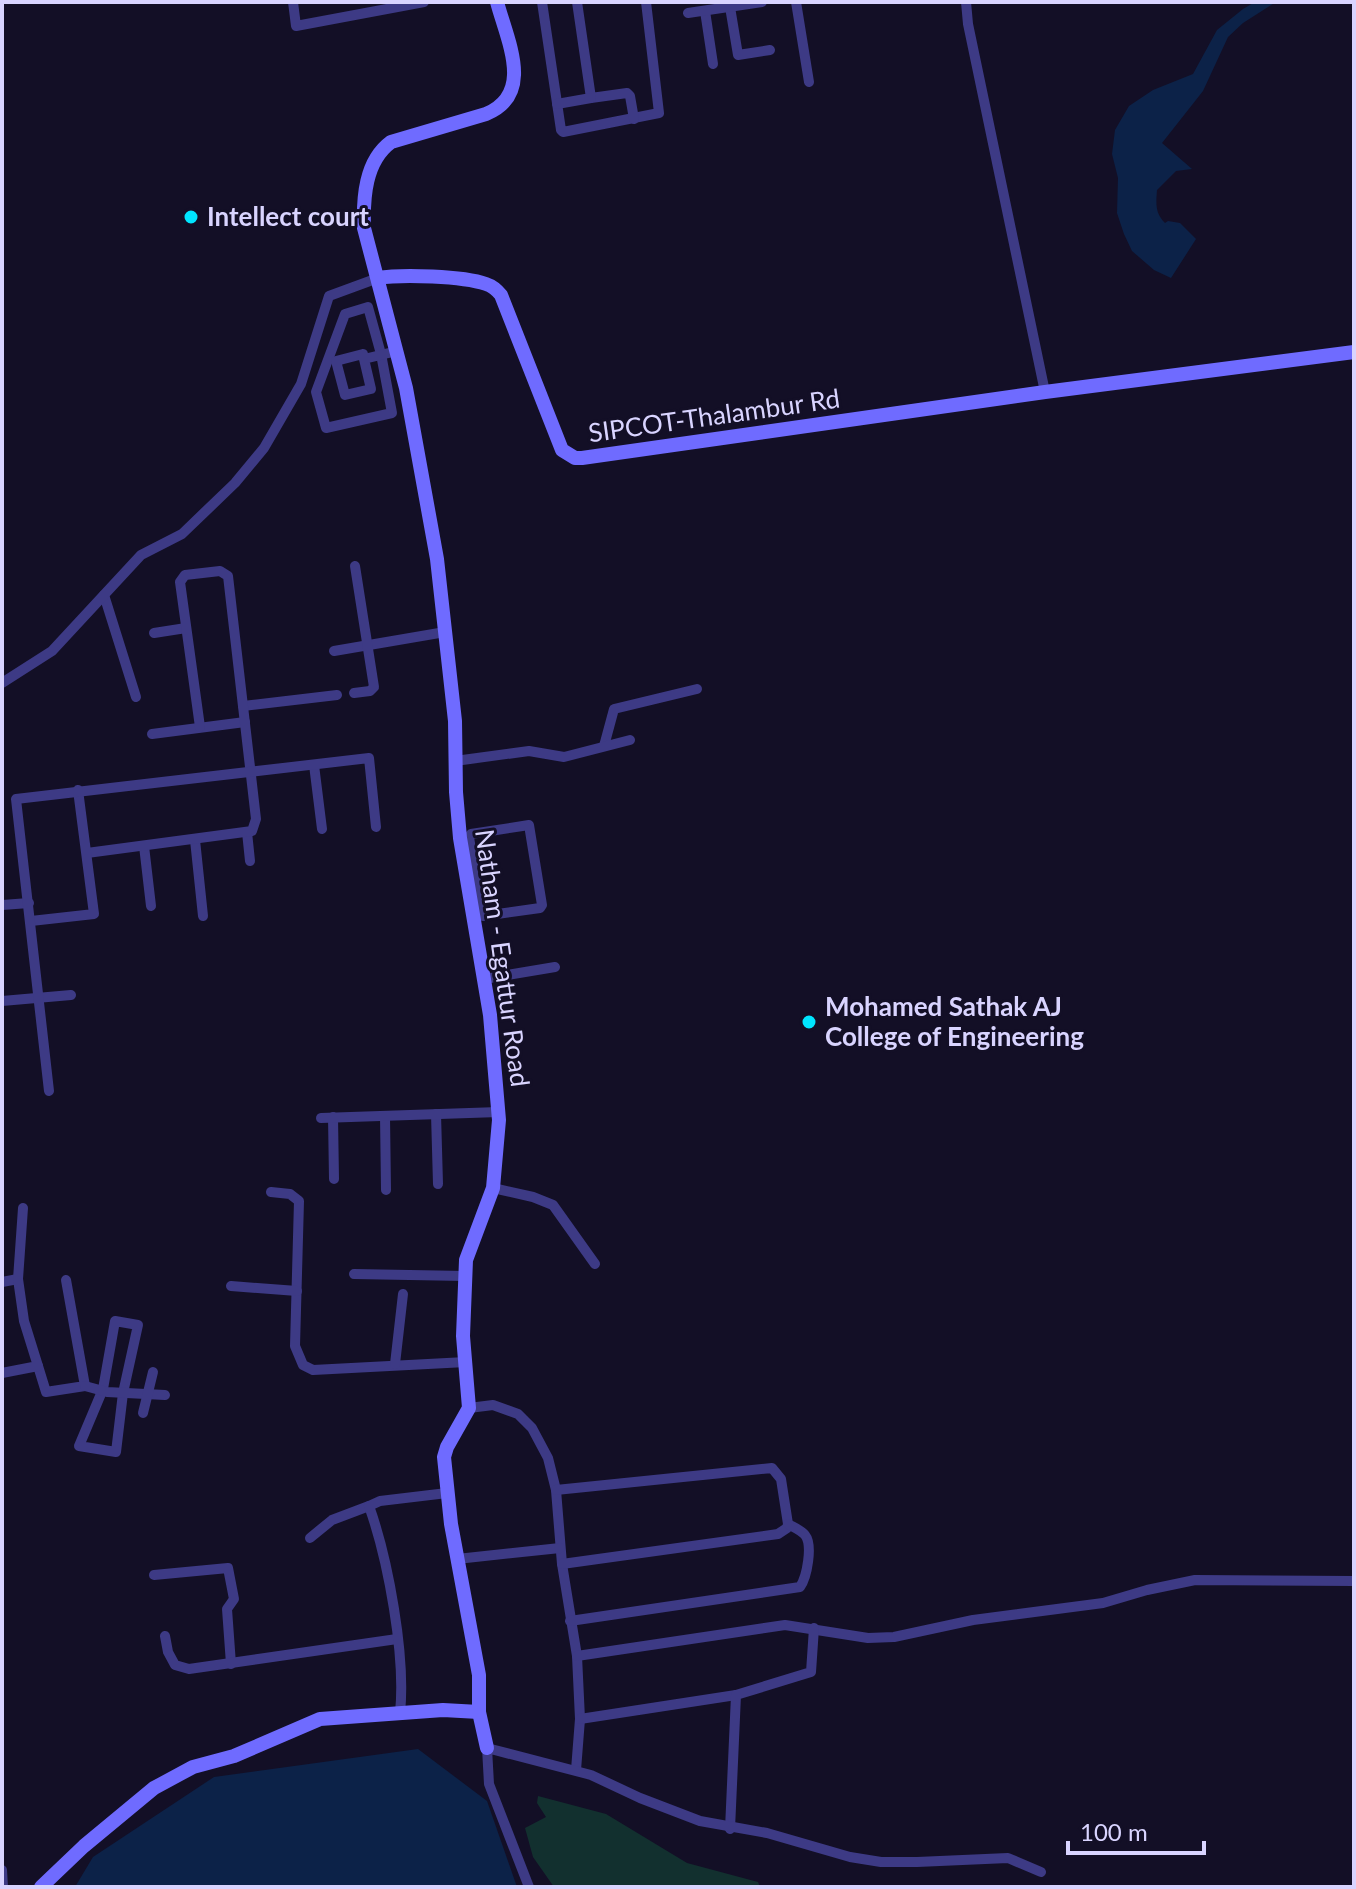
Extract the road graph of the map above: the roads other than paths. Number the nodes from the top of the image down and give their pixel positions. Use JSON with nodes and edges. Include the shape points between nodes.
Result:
{"nodes":[{"id":1,"x":293,"y":2,"type":"edge"},
{"id":2,"x":424,"y":2,"type":"edge"},
{"id":3,"x":497,"y":2,"type":"edge"},
{"id":4,"x":542,"y":2,"type":"edge"},
{"id":5,"x":577,"y":2,"type":"edge"},
{"id":6,"x":646,"y":2,"type":"edge"},
{"id":7,"x":762,"y":2,"type":"edge"},
{"id":8,"x":796,"y":2,"type":"edge"},
{"id":9,"x":966,"y":2,"type":"edge"},
{"id":10,"x":730,"y":7,"type":"junction"},
{"id":11,"x":705,"y":11,"type":"junction"},
{"id":12,"x":688,"y":13,"type":"dead end"},
{"id":13,"x":770,"y":50,"type":"dead end"},
{"id":14,"x":713,"y":64,"type":"dead end"},
{"id":15,"x":809,"y":82,"type":"dead end"},
{"id":16,"x":591,"y":98,"type":"junction"},
{"id":17,"x":557,"y":104,"type":"junction"},
{"id":18,"x":634,"y":119,"type":"junction"},
{"id":19,"x":378,"y":278,"type":"junction"},
{"id":20,"x":397,"y":351,"type":"junction"},
{"id":21,"x":1354,"y":352,"type":"edge"},
{"id":22,"x":381,"y":354,"type":"junction"},
{"id":23,"x":364,"y":359,"type":"dead end"},
{"id":24,"x":1045,"y":392,"type":"junction"},
{"id":25,"x":355,"y":566,"type":"dead end"},
{"id":26,"x":104,"y":595,"type":"junction"},
{"id":27,"x":186,"y":628,"type":"junction"},
{"id":28,"x":445,"y":632,"type":"junction"},
{"id":29,"x":154,"y":633,"type":"dead end"},
{"id":30,"x":367,"y":646,"type":"junction"},
{"id":31,"x":334,"y":651,"type":"dead end"},
{"id":32,"x":2,"y":683,"type":"edge"},
{"id":33,"x":697,"y":689,"type":"dead end"},
{"id":34,"x":354,"y":693,"type":"dead end"},
{"id":35,"x":337,"y":695,"type":"dead end"},
{"id":36,"x":136,"y":697,"type":"dead end"},
{"id":37,"x":243,"y":706,"type":"junction"},
{"id":38,"x":245,"y":722,"type":"junction"},
{"id":39,"x":200,"y":727,"type":"junction"},
{"id":40,"x":152,"y":734,"type":"dead end"},
{"id":41,"x":630,"y":740,"type":"dead end"},
{"id":42,"x":604,"y":746,"type":"junction"},
{"id":43,"x":455,"y":761,"type":"junction"},
{"id":44,"x":314,"y":765,"type":"junction"},
{"id":45,"x":251,"y":771,"type":"junction"},
{"id":46,"x":78,"y":790,"type":"junction"},
{"id":47,"x":16,"y":799,"type":"junction"},
{"id":48,"x":2,"y":800,"type":"edge"},
{"id":49,"x":376,"y":827,"type":"dead end"},
{"id":50,"x":322,"y":829,"type":"dead end"},
{"id":51,"x":247,"y":832,"type":"junction"},
{"id":52,"x":464,"y":837,"type":"junction"},
{"id":53,"x":195,"y":840,"type":"junction"},
{"id":54,"x":144,"y":846,"type":"junction"},
{"id":55,"x":87,"y":853,"type":"junction"},
{"id":56,"x":250,"y":861,"type":"dead end"},
{"id":57,"x":29,"y":903,"type":"junction"},
{"id":58,"x":2,"y":905,"type":"edge"},
{"id":59,"x":151,"y":906,"type":"dead end"},
{"id":60,"x":476,"y":911,"type":"junction"},
{"id":61,"x":203,"y":916,"type":"dead end"},
{"id":62,"x":31,"y":921,"type":"junction"},
{"id":63,"x":555,"y":967,"type":"dead end"},
{"id":64,"x":484,"y":979,"type":"junction"},
{"id":65,"x":71,"y":995,"type":"dead end"},
{"id":66,"x":40,"y":998,"type":"junction"},
{"id":67,"x":2,"y":1001,"type":"edge"},
{"id":68,"x":49,"y":1091,"type":"dead end"},
{"id":69,"x":499,"y":1112,"type":"junction"},
{"id":70,"x":436,"y":1114,"type":"junction"},
{"id":71,"x":385,"y":1116,"type":"junction"},
{"id":72,"x":334,"y":1179,"type":"dead end"},
{"id":73,"x":438,"y":1184,"type":"dead end"},
{"id":74,"x":493,"y":1188,"type":"junction"},
{"id":75,"x":386,"y":1190,"type":"dead end"},
{"id":76,"x":271,"y":1192,"type":"dead end"},
{"id":77,"x":23,"y":1208,"type":"dead end"},
{"id":78,"x":595,"y":1264,"type":"dead end"},
{"id":79,"x":354,"y":1274,"type":"dead end"},
{"id":80,"x":465,"y":1276,"type":"junction"},
{"id":81,"x":18,"y":1279,"type":"junction"},
{"id":82,"x":66,"y":1280,"type":"dead end"},
{"id":83,"x":2,"y":1282,"type":"edge"},
{"id":84,"x":231,"y":1286,"type":"dead end"},
{"id":85,"x":297,"y":1291,"type":"junction"},
{"id":86,"x":403,"y":1294,"type":"dead end"},
{"id":87,"x":466,"y":1362,"type":"junction"},
{"id":88,"x":395,"y":1364,"type":"junction"},
{"id":89,"x":38,"y":1366,"type":"junction"},
{"id":90,"x":153,"y":1372,"type":"dead end"},
{"id":91,"x":2,"y":1373,"type":"edge"},
{"id":92,"x":85,"y":1386,"type":"junction"},
{"id":93,"x":103,"y":1389,"type":"junction"},
{"id":94,"x":123,"y":1393,"type":"junction"},
{"id":95,"x":148,"y":1394,"type":"junction"},
{"id":96,"x":165,"y":1395,"type":"dead end"},
{"id":97,"x":469,"y":1408,"type":"junction"},
{"id":98,"x":143,"y":1413,"type":"dead end"},
{"id":99,"x":556,"y":1490,"type":"junction"},
{"id":100,"x":447,"y":1493,"type":"junction"},
{"id":101,"x":369,"y":1506,"type":"junction"},
{"id":102,"x":788,"y":1524,"type":"junction"},
{"id":103,"x":310,"y":1538,"type":"dead end"},
{"id":104,"x":560,"y":1548,"type":"junction"},
{"id":105,"x":457,"y":1559,"type":"junction"},
{"id":106,"x":562,"y":1564,"type":"junction"},
{"id":107,"x":154,"y":1575,"type":"dead end"},
{"id":108,"x":1354,"y":1581,"type":"edge"},
{"id":109,"x":570,"y":1621,"type":"junction"},
{"id":110,"x":814,"y":1628,"type":"junction"},
{"id":111,"x":165,"y":1636,"type":"dead end"},
{"id":112,"x":397,"y":1639,"type":"junction"},
{"id":113,"x":577,"y":1656,"type":"junction"},
{"id":114,"x":231,"y":1664,"type":"junction"},
{"id":115,"x":736,"y":1695,"type":"junction"},
{"id":116,"x":479,"y":1712,"type":"junction"},
{"id":117,"x":400,"y":1713,"type":"junction"},
{"id":118,"x":580,"y":1719,"type":"junction"},
{"id":119,"x":487,"y":1748,"type":"junction"},
{"id":120,"x":576,"y":1770,"type":"junction"},
{"id":121,"x":730,"y":1829,"type":"junction"},
{"id":122,"x":2,"y":1870,"type":"edge"},
{"id":123,"x":1041,"y":1872,"type":"dead end"},
{"id":124,"x":3,"y":1887,"type":"edge"},
{"id":125,"x":41,"y":1887,"type":"edge"},
{"id":126,"x":529,"y":1887,"type":"edge"}],
"edges":[{"from":1,"to":2,"type":"street","via":[[296,26]]},
{"from":3,"to":19,"type":"street","name":"Natham - Egattur Road","via":[[514,67],[507,102],[486,114],[391,142],[374,161],[363,206]]},
{"from":4,"to":17,"type":"street"},
{"from":5,"to":16,"type":"street"},
{"from":6,"to":18,"type":"street","via":[[659,111]]},
{"from":7,"to":10,"type":"street"},
{"from":8,"to":15,"type":"street"},
{"from":9,"to":24,"type":"street"},
{"from":10,"to":11,"type":"street"},
{"from":10,"to":13,"type":"street","via":[[738,55]]},
{"from":11,"to":12,"type":"street"},
{"from":11,"to":14,"type":"street"},
{"from":16,"to":17,"type":"street"},
{"from":16,"to":18,"type":"street","via":[[627,93]]},
{"from":17,"to":18,"type":"street","via":[[563,132]]},
{"from":19,"to":20,"type":"street","name":"Natham - Egattur Road"},
{"from":19,"to":24,"type":"street","name":"SIPCOT-Thalambur Rd","via":[[434,278],[495,289],[562,450],[575,458]]},
{"from":19,"to":26,"type":"street","name":"SIPCOT-Thalambur Rd","via":[[329,296],[301,384],[264,448],[235,483],[182,534],[141,555]]},
{"from":20,"to":22,"type":"street"},
{"from":20,"to":28,"type":"street","name":"Natham - Egattur Road","via":[[437,559]]},
{"from":21,"to":24,"type":"street","name":"SIPCOT-Thalambur Rd"},
{"from":22,"to":22,"type":"street","via":[[368,307],[345,314],[316,392],[326,428],[392,413]]},
{"from":22,"to":23,"type":"street"},
{"from":25,"to":30,"type":"street"},
{"from":26,"to":32,"type":"street","name":"SIPCOT-Thalambur Rd","via":[[52,651]]},
{"from":26,"to":36,"type":"street"},
{"from":27,"to":29,"type":"street"},
{"from":27,"to":37,"type":"street","via":[[182,576],[224,572]]},
{"from":27,"to":39,"type":"street"},
{"from":28,"to":30,"type":"street"},
{"from":28,"to":43,"type":"street","name":"Natham - Egattur Road"},
{"from":30,"to":31,"type":"street"},
{"from":30,"to":34,"type":"street","via":[[374,687]]},
{"from":33,"to":42,"type":"street","via":[[614,709]]},
{"from":35,"to":37,"type":"street"},
{"from":37,"to":38,"type":"street"},
{"from":38,"to":39,"type":"street"},
{"from":38,"to":45,"type":"street"},
{"from":39,"to":40,"type":"street"},
{"from":41,"to":42,"type":"street"},
{"from":42,"to":43,"type":"street","via":[[564,757],[529,751]]},
{"from":43,"to":52,"type":"street","name":"Natham - Egattur Road"},
{"from":44,"to":45,"type":"street"},
{"from":44,"to":49,"type":"street","via":[[369,758]]},
{"from":44,"to":50,"type":"street"},
{"from":45,"to":46,"type":"street"},
{"from":45,"to":51,"type":"street","via":[[256,819]]},
{"from":46,"to":47,"type":"street"},
{"from":46,"to":55,"type":"street"},
{"from":47,"to":48,"type":"street"},
{"from":47,"to":57,"type":"street"},
{"from":51,"to":53,"type":"street"},
{"from":51,"to":56,"type":"street"},
{"from":52,"to":60,"type":"street","name":"Natham - Egattur Road"},
{"from":52,"to":60,"type":"street","via":[[529,825],[542,905],[483,916]]},
{"from":53,"to":54,"type":"street"},
{"from":53,"to":61,"type":"street"},
{"from":54,"to":55,"type":"street"},
{"from":54,"to":59,"type":"street"},
{"from":55,"to":62,"type":"street","via":[[94,914]]},
{"from":57,"to":58,"type":"street"},
{"from":57,"to":62,"type":"street"},
{"from":60,"to":64,"type":"street","name":"Natham - Egattur Road"},
{"from":62,"to":66,"type":"street"},
{"from":63,"to":64,"type":"street"},
{"from":64,"to":69,"type":"street","name":"Natham - Egattur Road"},
{"from":65,"to":66,"type":"street"},
{"from":66,"to":67,"type":"street"},
{"from":66,"to":68,"type":"street"},
{"from":69,"to":70,"type":"street"},
{"from":69,"to":74,"type":"street","name":"Natham - Egattur Road"},
{"from":70,"to":71,"type":"street"},
{"from":70,"to":73,"type":"street"},
{"from":71,"to":72,"type":"street","via":[[327,1117]]},
{"from":71,"to":75,"type":"street"},
{"from":74,"to":78,"type":"street","via":[[553,1205]]},
{"from":74,"to":80,"type":"street","name":"Natham - Egattur Road"},
{"from":76,"to":85,"type":"street","via":[[299,1201]]},
{"from":77,"to":81,"type":"street"},
{"from":79,"to":80,"type":"street"},
{"from":80,"to":87,"type":"street","name":"Natham - Egattur Road"},
{"from":81,"to":83,"type":"street"},
{"from":81,"to":89,"type":"street"},
{"from":82,"to":92,"type":"street"},
{"from":84,"to":85,"type":"street"},
{"from":85,"to":88,"type":"street","via":[[295,1346],[303,1365],[313,1370]]},
{"from":86,"to":88,"type":"street"},
{"from":87,"to":88,"type":"street"},
{"from":87,"to":97,"type":"street","name":"Natham - Egattur Road"},
{"from":89,"to":91,"type":"street"},
{"from":89,"to":92,"type":"street","via":[[46,1392]]},
{"from":90,"to":95,"type":"street"},
{"from":92,"to":93,"type":"street"},
{"from":93,"to":94,"type":"street"},
{"from":93,"to":94,"type":"street","via":[[79,1446],[116,1452]]},
{"from":93,"to":94,"type":"street","via":[[115,1321],[138,1325]]},
{"from":94,"to":95,"type":"street"},
{"from":95,"to":96,"type":"street"},
{"from":95,"to":98,"type":"street"},
{"from":97,"to":99,"type":"street","via":[[493,1405],[518,1414],[543,1447]]},
{"from":97,"to":100,"type":"street","via":[[444,1457]]},
{"from":99,"to":102,"type":"street","via":[[772,1468],[781,1479]]},
{"from":99,"to":104,"type":"street"},
{"from":100,"to":101,"type":"street"},
{"from":100,"to":105,"type":"street"},
{"from":101,"to":103,"type":"street","via":[[332,1520]]},
{"from":101,"to":112,"type":"street"},
{"from":102,"to":106,"type":"street","via":[[778,1534]]},
{"from":102,"to":109,"type":"street","via":[[803,1532],[807,1541],[800,1587]]},
{"from":104,"to":105,"type":"street"},
{"from":104,"to":106,"type":"street"},
{"from":105,"to":116,"type":"street","via":[[479,1675]]},
{"from":106,"to":109,"type":"street"},
{"from":107,"to":114,"type":"street","via":[[228,1568],[234,1599],[227,1609]]},
{"from":108,"to":110,"type":"street","via":[[1195,1580],[1103,1603],[973,1620],[894,1637]]},
{"from":109,"to":113,"type":"street"},
{"from":110,"to":113,"type":"street","via":[[785,1625]]},
{"from":110,"to":115,"type":"street","via":[[811,1672]]},
{"from":111,"to":114,"type":"street","via":[[179,1668]]},
{"from":112,"to":114,"type":"street"},
{"from":112,"to":117,"type":"street"},
{"from":113,"to":118,"type":"street"},
{"from":115,"to":118,"type":"street"},
{"from":115,"to":121,"type":"street"},
{"from":116,"to":117,"type":"street"},
{"from":116,"to":119,"type":"street"},
{"from":117,"to":125,"type":"street","via":[[320,1719],[184,1771],[154,1788]]},
{"from":118,"to":120,"type":"street"},
{"from":119,"to":120,"type":"street"},
{"from":119,"to":126,"type":"street","via":[[489,1784]]},
{"from":120,"to":121,"type":"street","via":[[683,1816]]},
{"from":121,"to":123,"type":"street","via":[[881,1862],[1008,1858]]},
{"from":122,"to":124,"type":"street"}]}
